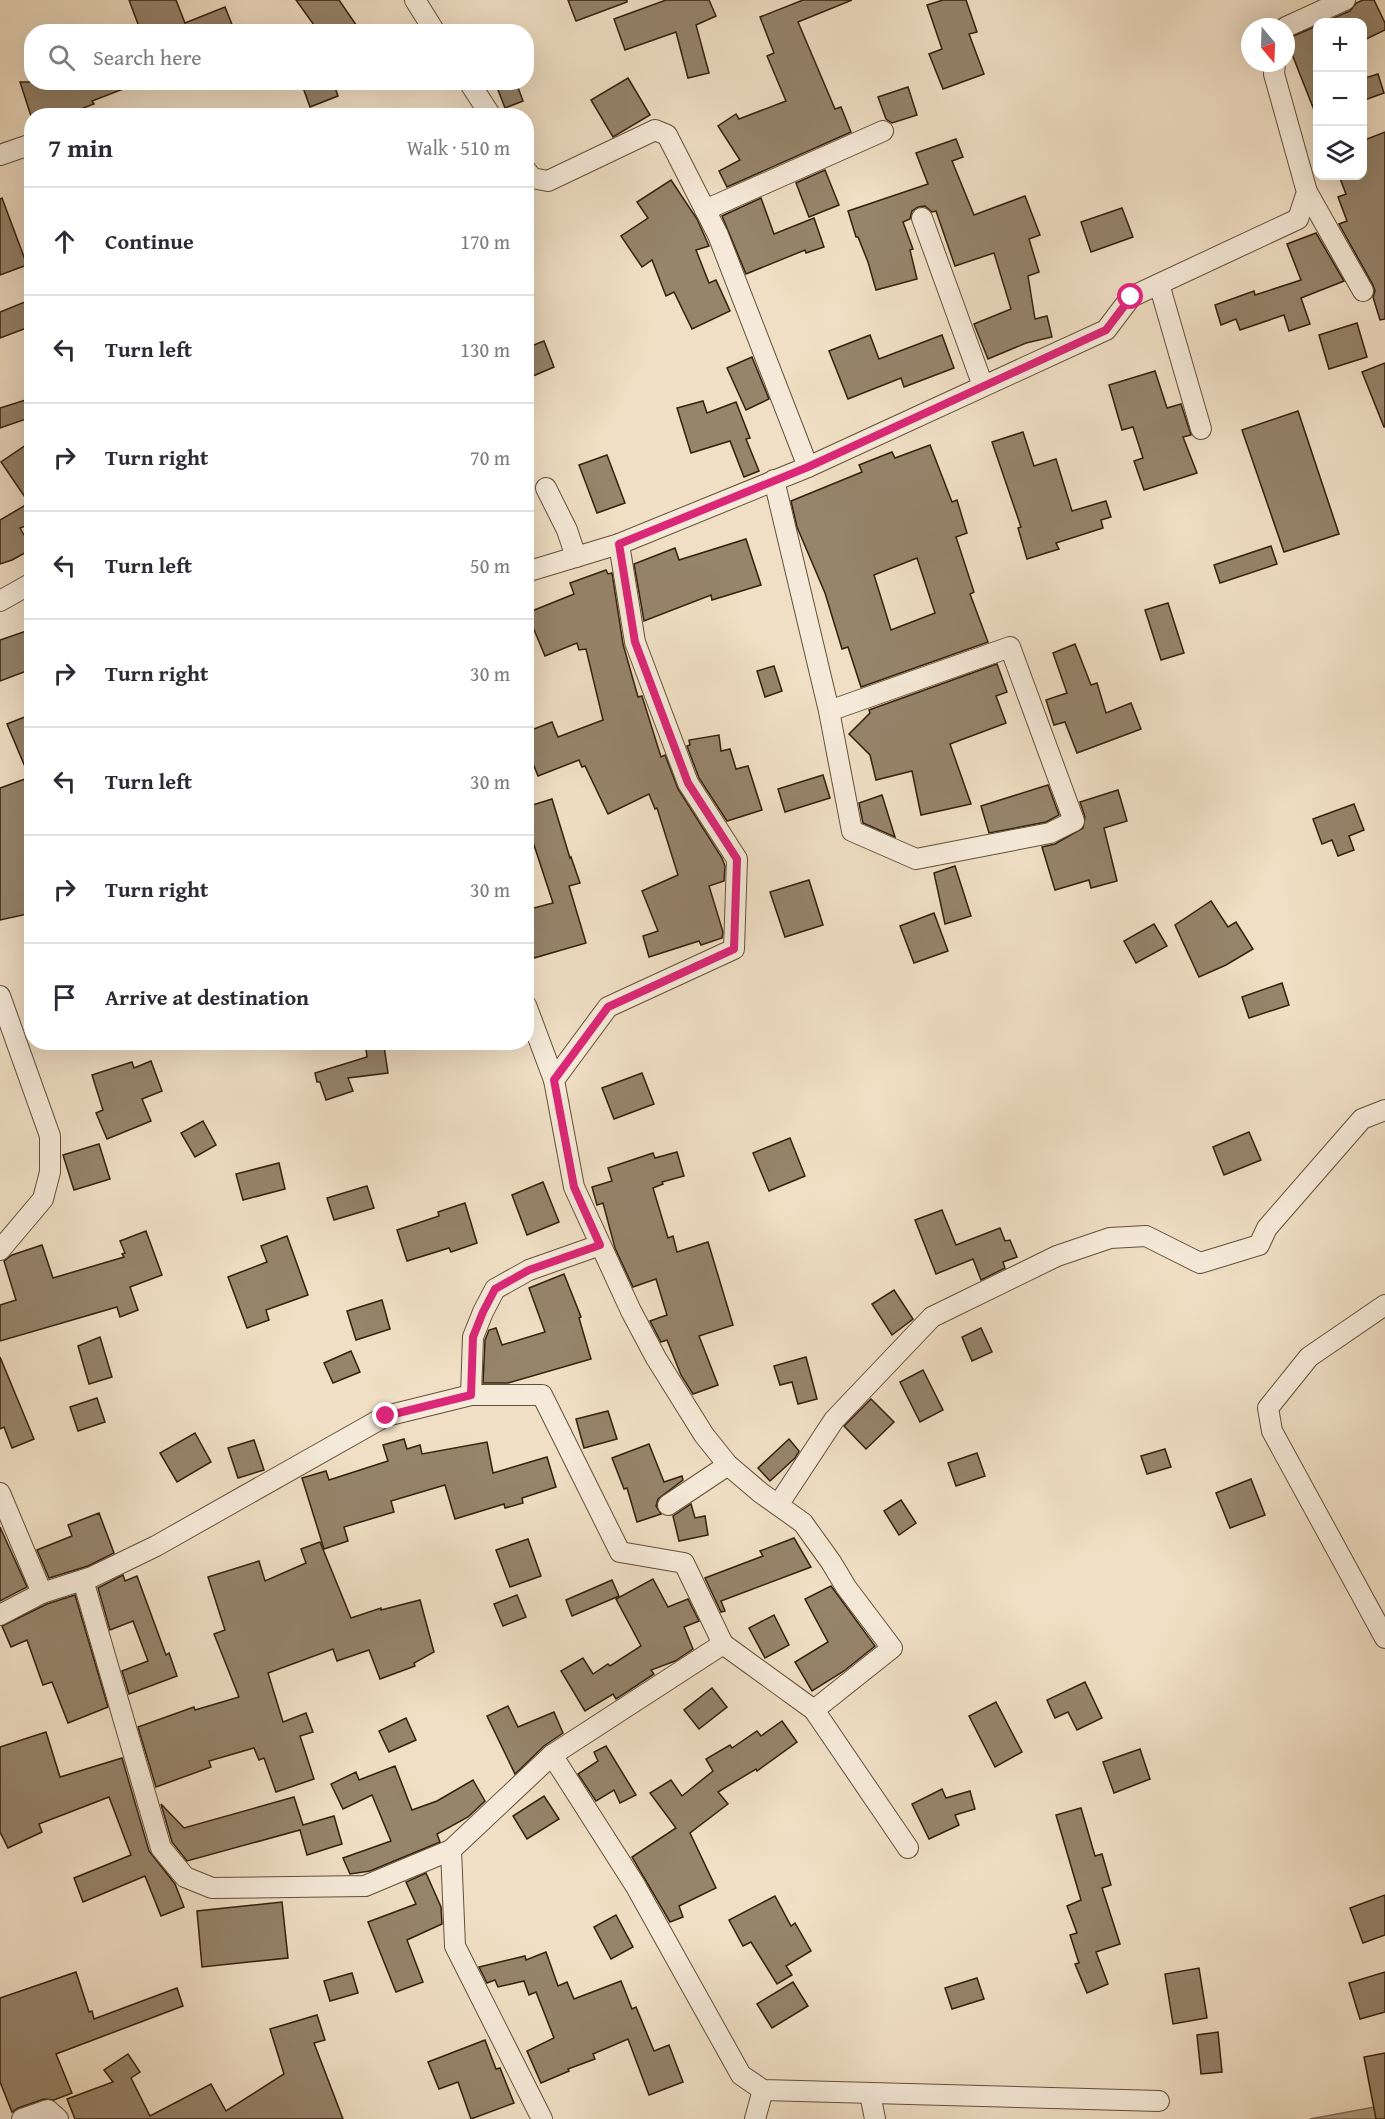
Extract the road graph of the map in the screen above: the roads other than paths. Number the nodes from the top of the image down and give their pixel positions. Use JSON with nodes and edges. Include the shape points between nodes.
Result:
{"nodes":[{"id":1,"x":415,"y":0,"type":"edge"},
{"id":2,"x":1345,"y":0,"type":"edge"},
{"id":3,"x":1295,"y":23,"type":"edge"},
{"id":4,"x":430,"y":24,"type":"edge"},
{"id":5,"x":1274,"y":72,"type":"edge"},
{"id":6,"x":474,"y":90,"type":"edge"},
{"id":7,"x":486,"y":108,"type":"edge"},
{"id":8,"x":883,"y":131,"type":"dead end"},
{"id":9,"x":24,"y":147,"type":"edge"},
{"id":10,"x":0,"y":155,"type":"edge"},
{"id":11,"x":534,"y":178,"type":"edge"},
{"id":12,"x":1307,"y":192,"type":"junction"},
{"id":13,"x":705,"y":210,"type":"junction"},
{"id":14,"x":922,"y":218,"type":"dead end"},
{"id":15,"x":1159,"y":284,"type":"junction"},
{"id":16,"x":1363,"y":291,"type":"dead end"},
{"id":17,"x":983,"y":386,"type":"junction"},
{"id":18,"x":1201,"y":429,"type":"dead end"},
{"id":19,"x":808,"y":467,"type":"junction"},
{"id":20,"x":774,"y":480,"type":"junction"},
{"id":21,"x":546,"y":488,"type":"dead end"},
{"id":22,"x":619,"y":544,"type":"junction"},
{"id":23,"x":576,"y":557,"type":"junction"},
{"id":24,"x":534,"y":570,"type":"edge"},
{"id":25,"x":24,"y":588,"type":"edge"},
{"id":26,"x":0,"y":601,"type":"edge"},
{"id":27,"x":829,"y":711,"type":"junction"},
{"id":28,"x":0,"y":996,"type":"edge"},
{"id":29,"x":534,"y":1026,"type":"edge"},
{"id":30,"x":554,"y":1080,"type":"junction"},
{"id":31,"x":1385,"y":1110,"type":"edge"},
{"id":32,"x":600,"y":1245,"type":"junction"},
{"id":33,"x":0,"y":1250,"type":"edge"},
{"id":34,"x":1385,"y":1305,"type":"edge"},
{"id":35,"x":471,"y":1395,"type":"junction"},
{"id":36,"x":728,"y":1465,"type":"junction"},
{"id":37,"x":0,"y":1493,"type":"edge"},
{"id":38,"x":668,"y":1505,"type":"dead end"},
{"id":39,"x":778,"y":1505,"type":"junction"},
{"id":40,"x":83,"y":1580,"type":"junction"},
{"id":41,"x":42,"y":1593,"type":"junction"},
{"id":42,"x":0,"y":1615,"type":"edge"},
{"id":43,"x":1385,"y":1638,"type":"edge"},
{"id":44,"x":723,"y":1644,"type":"junction"},
{"id":45,"x":814,"y":1710,"type":"junction"},
{"id":46,"x":552,"y":1755,"type":"junction"},
{"id":47,"x":908,"y":1848,"type":"dead end"},
{"id":48,"x":451,"y":1851,"type":"junction"},
{"id":49,"x":763,"y":2090,"type":"junction"},
{"id":50,"x":870,"y":2094,"type":"junction"},
{"id":51,"x":1159,"y":2101,"type":"dead end"},
{"id":52,"x":22,"y":2119,"type":"edge"},
{"id":53,"x":58,"y":2119,"type":"edge"},
{"id":54,"x":542,"y":2119,"type":"edge"},
{"id":55,"x":755,"y":2119,"type":"edge"},
{"id":56,"x":875,"y":2119,"type":"edge"}],
"edges":[{"from":1,"to":4,"type":"street"},
{"from":2,"to":3,"type":"street"},
{"from":5,"to":12,"type":"street"},
{"from":6,"to":7,"type":"street"},
{"from":8,"to":13,"type":"street"},
{"from":9,"to":10,"type":"street"},
{"from":11,"to":13,"type":"street","via":[[548,181],[655,130],[667,135]]},
{"from":12,"to":15,"type":"street","via":[[1298,219]]},
{"from":12,"to":16,"type":"street"},
{"from":13,"to":19,"type":"street"},
{"from":14,"to":17,"type":"street"},
{"from":15,"to":17,"type":"street","via":[[1131,297],[1106,330]]},
{"from":15,"to":18,"type":"street"},
{"from":17,"to":19,"type":"street"},
{"from":19,"to":20,"type":"street"},
{"from":20,"to":22,"type":"street"},
{"from":20,"to":27,"type":"street"},
{"from":21,"to":23,"type":"street"},
{"from":22,"to":23,"type":"street"},
{"from":22,"to":30,"type":"street","via":[[635,642],[688,783],[737,859],[734,949],[608,1007]]},
{"from":23,"to":24,"type":"street"},
{"from":25,"to":26,"type":"street"},
{"from":27,"to":27,"type":"street","via":[[1010,647],[1074,821],[1050,833],[916,859],[852,831]]},
{"from":28,"to":33,"type":"street","via":[[50,1136],[50,1172],[43,1199]]},
{"from":29,"to":30,"type":"street"},
{"from":30,"to":32,"type":"street","via":[[574,1187]]},
{"from":31,"to":39,"type":"street","via":[[1362,1119],[1267,1228],[1259,1245],[1200,1263],[1146,1236],[1110,1238],[1057,1256],[932,1317],[834,1420]]},
{"from":32,"to":35,"type":"street","via":[[529,1270],[495,1289],[473,1337]]},
{"from":32,"to":36,"type":"street","via":[[656,1358],[704,1435]]},
{"from":34,"to":43,"type":"street","via":[[1309,1357],[1268,1408],[1272,1431]]},
{"from":35,"to":40,"type":"street","via":[[386,1416],[156,1546]]},
{"from":35,"to":44,"type":"street","via":[[542,1395],[620,1552],[684,1563]]},
{"from":36,"to":38,"type":"street"},
{"from":36,"to":39,"type":"street"},
{"from":37,"to":41,"type":"street"},
{"from":39,"to":45,"type":"street","via":[[802,1523],[892,1648]]},
{"from":40,"to":41,"type":"street"},
{"from":40,"to":48,"type":"street","via":[[161,1848],[185,1877],[212,1888],[365,1886]]},
{"from":41,"to":42,"type":"street"},
{"from":44,"to":45,"type":"street"},
{"from":44,"to":46,"type":"street"},
{"from":45,"to":47,"type":"street"},
{"from":46,"to":48,"type":"street"},
{"from":46,"to":49,"type":"street","via":[[635,1885],[741,2075]]},
{"from":48,"to":54,"type":"street","via":[[455,1946]]},
{"from":49,"to":50,"type":"street"},
{"from":49,"to":55,"type":"street"},
{"from":50,"to":51,"type":"street"},
{"from":50,"to":56,"type":"street"},
{"from":52,"to":53,"type":"street","via":[[48,2110]]}]}
